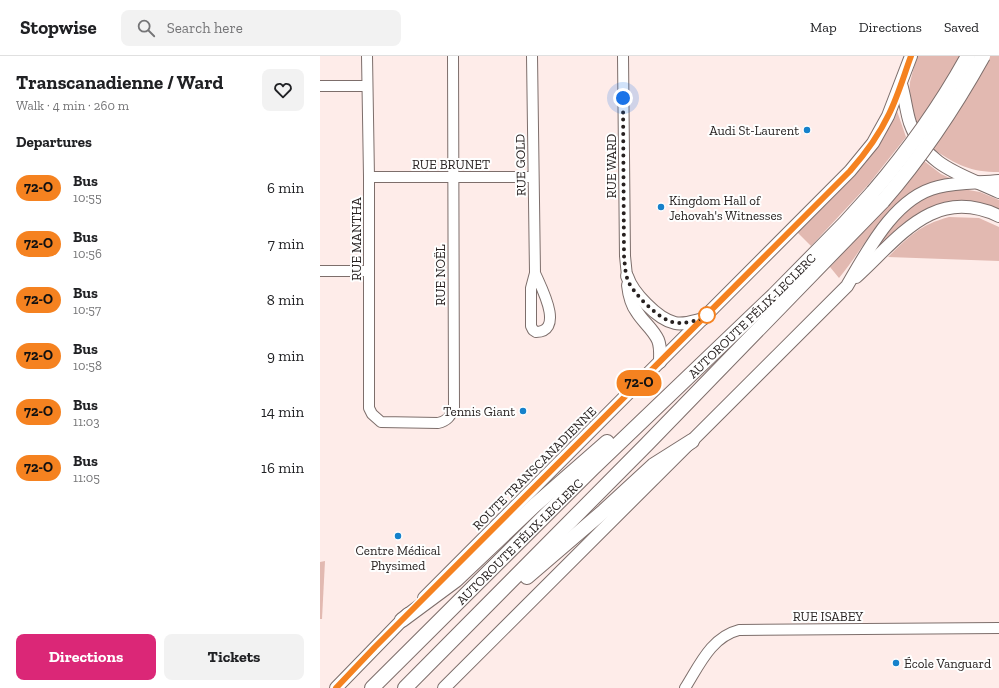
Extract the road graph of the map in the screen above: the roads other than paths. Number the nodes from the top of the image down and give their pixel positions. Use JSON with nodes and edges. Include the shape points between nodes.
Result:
{"nodes":[{"id":1,"x":367,"y":56,"type":"edge"},
{"id":2,"x":453,"y":56,"type":"edge"},
{"id":3,"x":532,"y":56,"type":"edge"},
{"id":4,"x":623,"y":56,"type":"edge"},
{"id":5,"x":911,"y":56,"type":"edge"},
{"id":6,"x":968,"y":56,"type":"edge"},
{"id":7,"x":983,"y":56,"type":"edge"},
{"id":8,"x":901,"y":84,"type":"junction"},
{"id":9,"x":320,"y":86,"type":"edge"},
{"id":10,"x":367,"y":86,"type":"junction"},
{"id":11,"x":369,"y":177,"type":"junction"},
{"id":12,"x":453,"y":177,"type":"junction"},
{"id":13,"x":533,"y":177,"type":"junction"},
{"id":14,"x":999,"y":181,"type":"edge"},
{"id":15,"x":980,"y":183,"type":"junction"},
{"id":16,"x":999,"y":192,"type":"edge"},
{"id":17,"x":999,"y":216,"type":"edge"},
{"id":18,"x":369,"y":270,"type":"junction"},
{"id":19,"x":320,"y":271,"type":"edge"},
{"id":20,"x":535,"y":273,"type":"junction"},
{"id":21,"x":626,"y":276,"type":"junction"},
{"id":22,"x":796,"y":283,"type":"junction"},
{"id":23,"x":847,"y":286,"type":"junction"},
{"id":24,"x":703,"y":319,"type":"junction"},
{"id":25,"x":660,"y":362,"type":"junction"},
{"id":26,"x":672,"y":392,"type":"junction"},
{"id":27,"x":376,"y":419,"type":"joint"},
{"id":28,"x":692,"y":441,"type":"junction"},
{"id":29,"x":402,"y":620,"type":"junction"},
{"id":30,"x":999,"y":628,"type":"edge"},
{"id":31,"x":447,"y":645,"type":"junction"},
{"id":32,"x":336,"y":688,"type":"edge"},
{"id":33,"x":372,"y":688,"type":"edge"},
{"id":34,"x":405,"y":688,"type":"edge"},
{"id":35,"x":444,"y":688,"type":"edge"},
{"id":36,"x":685,"y":688,"type":"edge"}],
"edges":[{"from":1,"to":10,"type":"street","name":"RUE MANTHA"},
{"from":2,"to":12,"type":"street","name":"RUE NOËL"},
{"from":3,"to":13,"type":"street","name":"RUE GOLD"},
{"from":4,"to":21,"type":"street","name":"RUE WARD"},
{"from":5,"to":8,"type":"main road","name":"ROUTE TRANSCANADIENNE"},
{"from":6,"to":22,"type":"highway","name":"AUTOROUTE FÉLIX-LECLERC","bridge":true,"via":[[928,122],[895,166]]},
{"from":7,"to":22,"type":"highway","name":"AUTOROUTE FÉLIX-LECLERC","bridge":true,"via":[[946,120],[907,173],[874,211]]},
{"from":8,"to":15,"type":"main road","via":[[909,121],[924,149],[943,166]]},
{"from":8,"to":24,"type":"main road","name":"ROUTE TRANSCANADIENNE","via":[[879,132],[850,171]]},
{"from":9,"to":10,"type":"street"},
{"from":10,"to":11,"type":"street","name":"RUE MANTHA"},
{"from":11,"to":12,"type":"street","name":"RUE BRUNET"},
{"from":11,"to":18,"type":"street","name":"RUE MANTHA"},
{"from":12,"to":13,"type":"street","name":"RUE BRUNET"},
{"from":12,"to":27,"type":"street","name":"RUE NOËL","via":[[454,408],[451,416],[438,423],[381,422]]},
{"from":13,"to":20,"type":"street","name":"RUE GOLD"},
{"from":14,"to":15,"type":"main road"},
{"from":15,"to":16,"type":"main road"},
{"from":15,"to":23,"type":"main road","via":[[937,187],[922,192],[906,203],[868,251]]},
{"from":17,"to":23,"type":"main road","via":[[966,207],[931,213],[910,226]]},
{"from":18,"to":19,"type":"street"},
{"from":18,"to":27,"type":"street","name":"RUE MANTHA","via":[[369,408]]},
{"from":20,"to":20,"type":"street","name":"RUE GOLD","via":[[531,288],[531,326],[536,332],[547,329],[550,320],[549,304]]},
{"from":21,"to":24,"type":"main road","via":[[640,297],[664,318],[678,323]]},
{"from":21,"to":25,"type":"main road","via":[[633,306],[660,345]]},
{"from":22,"to":26,"type":"highway","name":"AUTOROUTE FÉLIX-LECLERC"},
{"from":22,"to":31,"type":"highway","name":"AUTOROUTE FÉLIX-LECLERC"},
{"from":23,"to":28,"type":"main road"},
{"from":24,"to":25,"type":"main road","name":"ROUTE TRANSCANADIENNE"},
{"from":25,"to":29,"type":"main road","name":"ROUTE TRANSCANADIENNE"},
{"from":26,"to":29,"type":"highway","via":[[628,423],[535,505],[456,580]]},
{"from":26,"to":33,"type":"highway","name":"AUTOROUTE FÉLIX-LECLERC"},
{"from":28,"to":31,"type":"highway","via":[[654,465]]},
{"from":28,"to":35,"type":"main road"},
{"from":29,"to":32,"type":"main road","name":"ROUTE TRANSCANADIENNE"},
{"from":30,"to":36,"type":"street","name":"RUE ISABEY","via":[[739,630],[727,634],[714,644]]},
{"from":31,"to":34,"type":"highway","name":"AUTOROUTE FÉLIX-LECLERC"}]}
